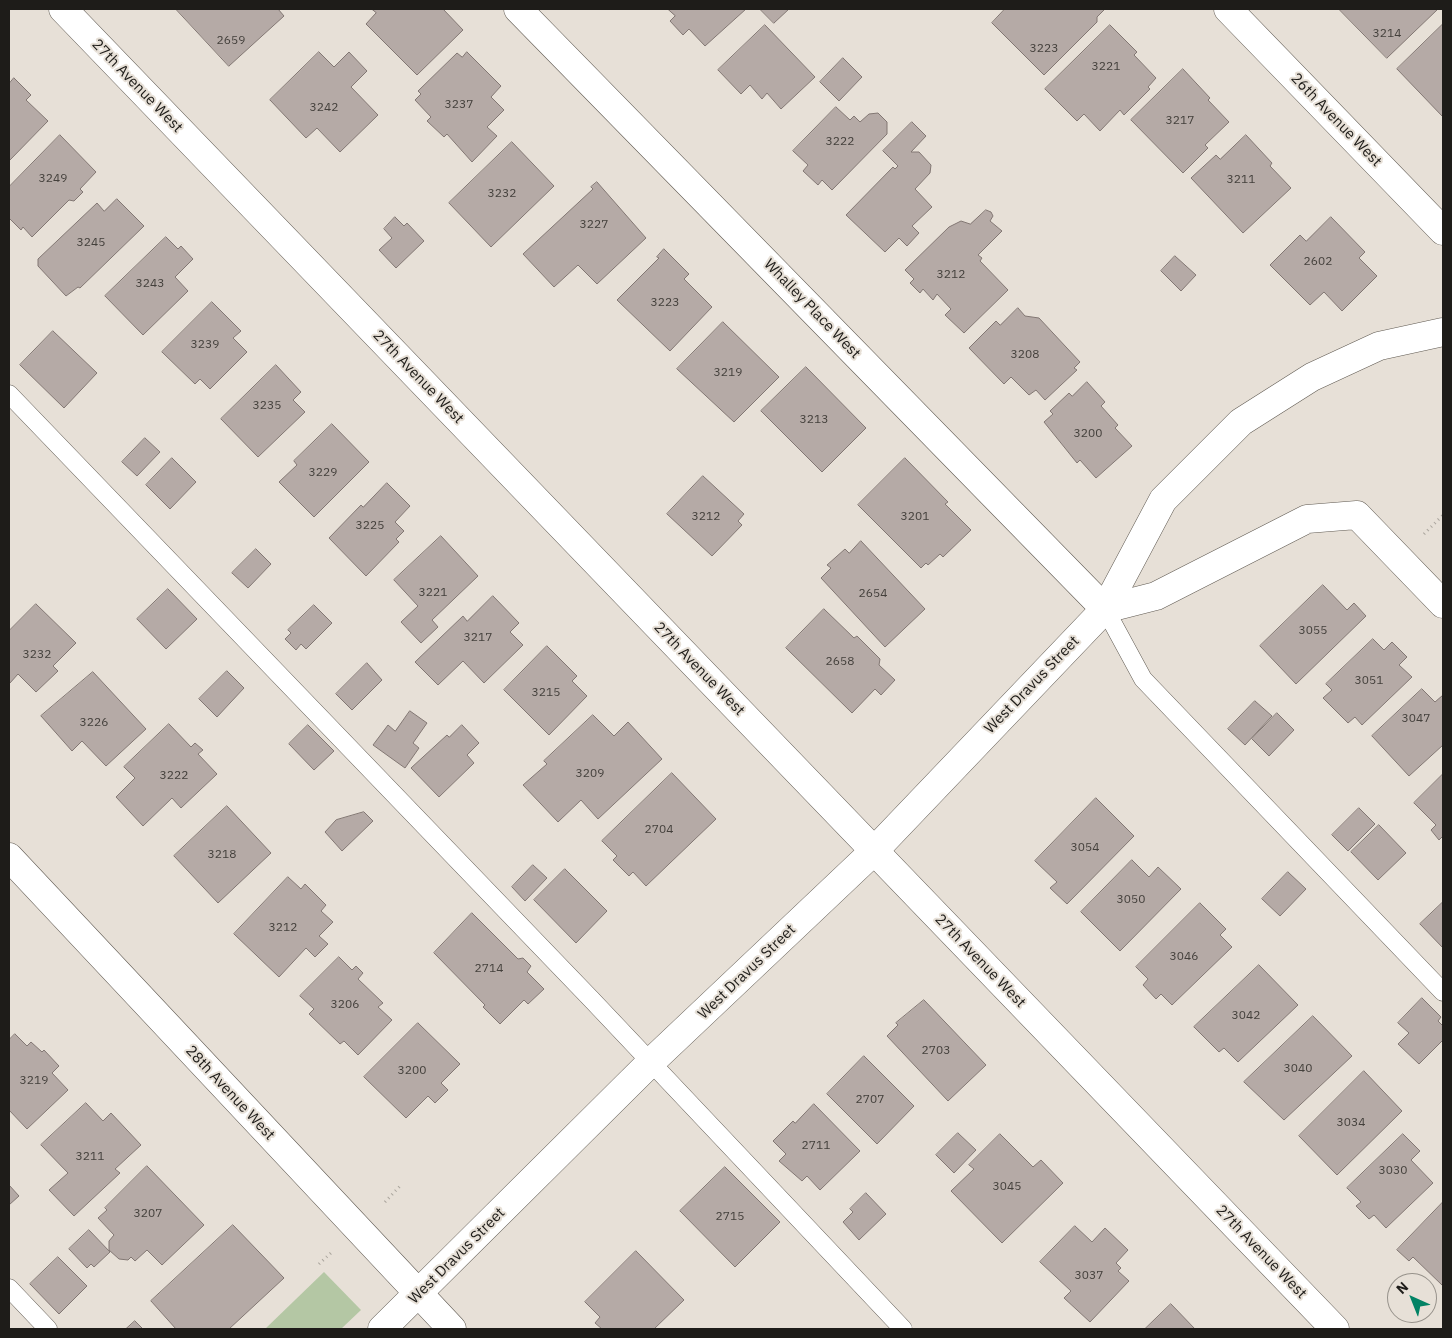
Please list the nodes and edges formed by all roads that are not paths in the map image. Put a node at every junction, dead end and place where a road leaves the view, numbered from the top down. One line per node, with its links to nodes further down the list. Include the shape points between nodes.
1 (63, 9): 9 (street, 27th Avenue West)
2 (518, 9): 8 (street, Whalley Place West)
3 (1228, 9): 4 (street, 26th Avenue West)
4 (1443, 231)
5 (1443, 332): 8 (street, West Dravus Street, via 1379,346 1312,377 1241,422 1164,500)
6 (9, 394): 12 (lane)
7 (1443, 604): 8 (street, via 1357,515 1307,519 1156,596)
8 (1105, 609): 9 (street, West Dravus Street); 11 (lane, via 1143,679)
9 (874, 851): 12 (street, West Dravus Street); 19 (street, 27th Avenue West)
10 (9, 857): 14 (street, 28th Avenue West)
11 (1443, 992)
12 (651, 1062): 14 (street, West Dravus Street); 18 (lane)
13 (9, 1288): 15 (lane)
14 (419, 1295): 16 (street, West Dravus Street); 17 (street, 28th Avenue West)
15 (48, 1329)
16 (382, 1329)
17 (452, 1329)
18 (903, 1329)
19 (1335, 1329)

